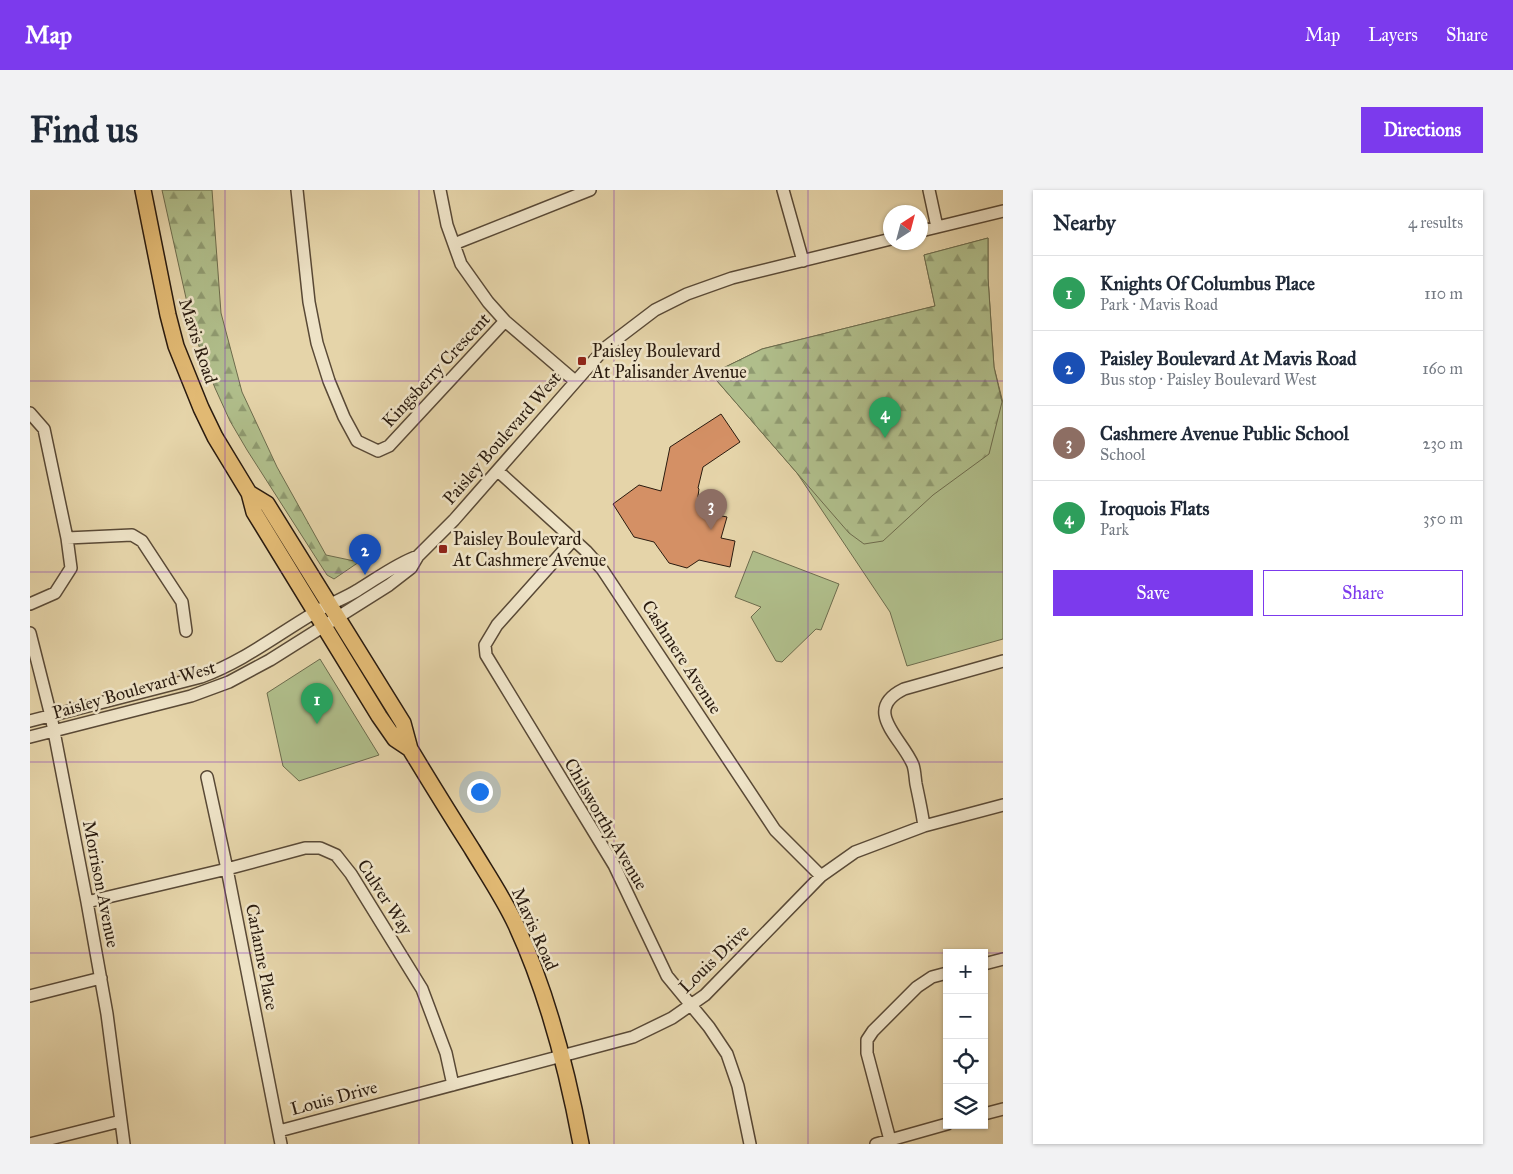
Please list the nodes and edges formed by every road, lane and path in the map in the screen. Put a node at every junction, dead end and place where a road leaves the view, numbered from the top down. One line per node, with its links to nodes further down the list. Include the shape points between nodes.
1 (143, 190): 17 (main road, Mavis Road, via 176,346 215,436)
2 (296, 190): 13 (street, Kingsberry Crescent, via 317,343 329,381 357,441 378,451 390,446)
3 (440, 190): 11 (street)
4 (590, 190): 11 (street)
5 (783, 190): 12 (street)
6 (929, 190): 8 (street)
7 (1003, 211): 8 (street)
8 (937, 227): 9 (street)
9 (928, 229)
10 (883, 241): 12 (street, Paisley Boulevard West)
11 (454, 244): 13 (street, via 460,264)
12 (803, 262): 14 (street, Paisley Boulevard West, via 732,278 655,310 606,348)
13 (505, 321): 14 (street)
14 (575, 381): 16 (street, Paisley Boulevard West)
15 (30, 412): 18 (street, via 44,429)
16 (498, 471): 19 (street, Cashmere Avenue); 21 (street, Paisley Boulevard West, via 418,556 411,568 351,610)
17 (249, 493): 21 (main road, Mavis Road, via 267,504); 22 (main road, Mavis Road, via 254,512)
18 (67, 538): 20 (street, via 71,568 55,594); 24 (street, via 132,535 142,541 182,602)
19 (573, 540): 36 (street, Cashmere Avenue, via 602,569 775,830); 43 (street, Chilsworthy Avenue, via 497,625 485,645 486,655 614,865 667,976)
20 (30, 604)
21 (334, 611): 22 (street, Paisley Boulevard West); 23 (street, Paisley Boulevard West); 31 (main road, Mavis Road, via 403,723)
22 (316, 612): 23 (main road, Mavis Road); 27 (street, Paisley Boulevard West, via 248,656 215,672)
23 (324, 626): 29 (street, Paisley Boulevard West, via 229,682 191,696); 31 (main road, Mavis Road, via 395,739)
24 (186, 631)
25 (30, 632): 27 (street, Morrison Avenue)
26 (1003, 661): 34 (street, via 904,689 887,702 885,720 913,765)
27 (51, 716): 28 (street, Paisley Boulevard West); 29 (street, Morrison Avenue)
28 (30, 722)
29 (54, 731): 30 (street, Paisley Boulevard West); 37 (street, Morrison Avenue)
30 (30, 737)
31 (410, 749): 44 (main road, Mavis Road, via 516,925)
32 (207, 777): 35 (street, Carlanne Place)
33 (1003, 805): 34 (street, Louis Drive)
34 (924, 826): 36 (street, Louis Drive, via 855,852)
35 (227, 869): 37 (street, Culver Way); 45 (street, Culver Way, via 304,848 320,848 336,855 422,989 446,1053); 50 (street, Carlanne Place)
36 (821, 876): 43 (street, Louis Drive)
37 (87, 902): 41 (street, Morrison Avenue)
38 (1003, 959): 39 (street)
39 (988, 963)
40 (943, 974): 51 (street, via 917,987 872,1031 867,1040 867,1054)
41 (101, 978): 42 (street); 48 (street, Morrison Avenue)
42 (30, 996)
43 (691, 1006): 44 (street, Louis Drive, via 633,1037); 56 (street, Chilsworthy Avenue, via 719,1040 734,1069)
44 (562, 1055): 45 (street, Louis Drive); 55 (main road, Mavis Road)
45 (453, 1085): 50 (street, Louis Drive)
46 (1003, 1109): 47 (street)
47 (988, 1113)
48 (121, 1121): 52 (street); 53 (street, Morrison Avenue)
49 (943, 1125): 51 (street)
50 (279, 1131): 54 (street, Carlanne Place)
51 (890, 1140): 57 (street)
52 (30, 1144)
53 (124, 1144)
54 (281, 1144)
55 (581, 1144)
56 (750, 1144)
57 (876, 1144)

